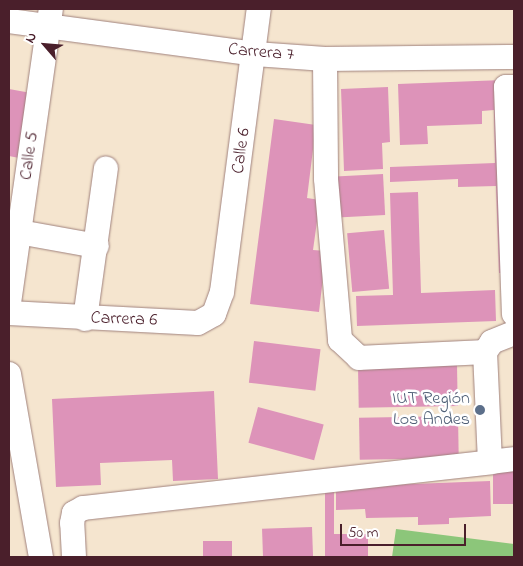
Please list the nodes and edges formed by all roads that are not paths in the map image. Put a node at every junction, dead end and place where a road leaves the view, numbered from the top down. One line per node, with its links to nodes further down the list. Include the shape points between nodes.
1 (259, 9): 4 (street, Calle 6)
2 (50, 18): 3 (street, Carrera 7); 4 (street, Carrera 7); 9 (street, Calle 5)
3 (9, 21)
4 (255, 54): 6 (street, Carrera 7); 11 (street, Calle 6)
5 (514, 57): 6 (street, Carrera 7)
6 (325, 58): 17 (street, via 326,180 340,340 359,358)
7 (514, 87): 14 (street, via 506,87)
8 (106, 168): 10 (street)
9 (19, 232): 10 (street); 12 (street, Calle 5)
10 (97, 246): 15 (street)
11 (222, 292): 15 (street, Carrera 6, via 214,314 198,323)
12 (9, 303)
13 (9, 313): 15 (street, Carrera 6)
14 (514, 314)
15 (85, 319)
16 (514, 334): 17 (street, via 492,342)
17 (485, 352): 20 (street)
18 (9, 374): 21 (street)
19 (514, 459): 20 (street)
20 (490, 462): 22 (street, via 83,508 74,513 72,523)
21 (41, 557)
22 (74, 557)

